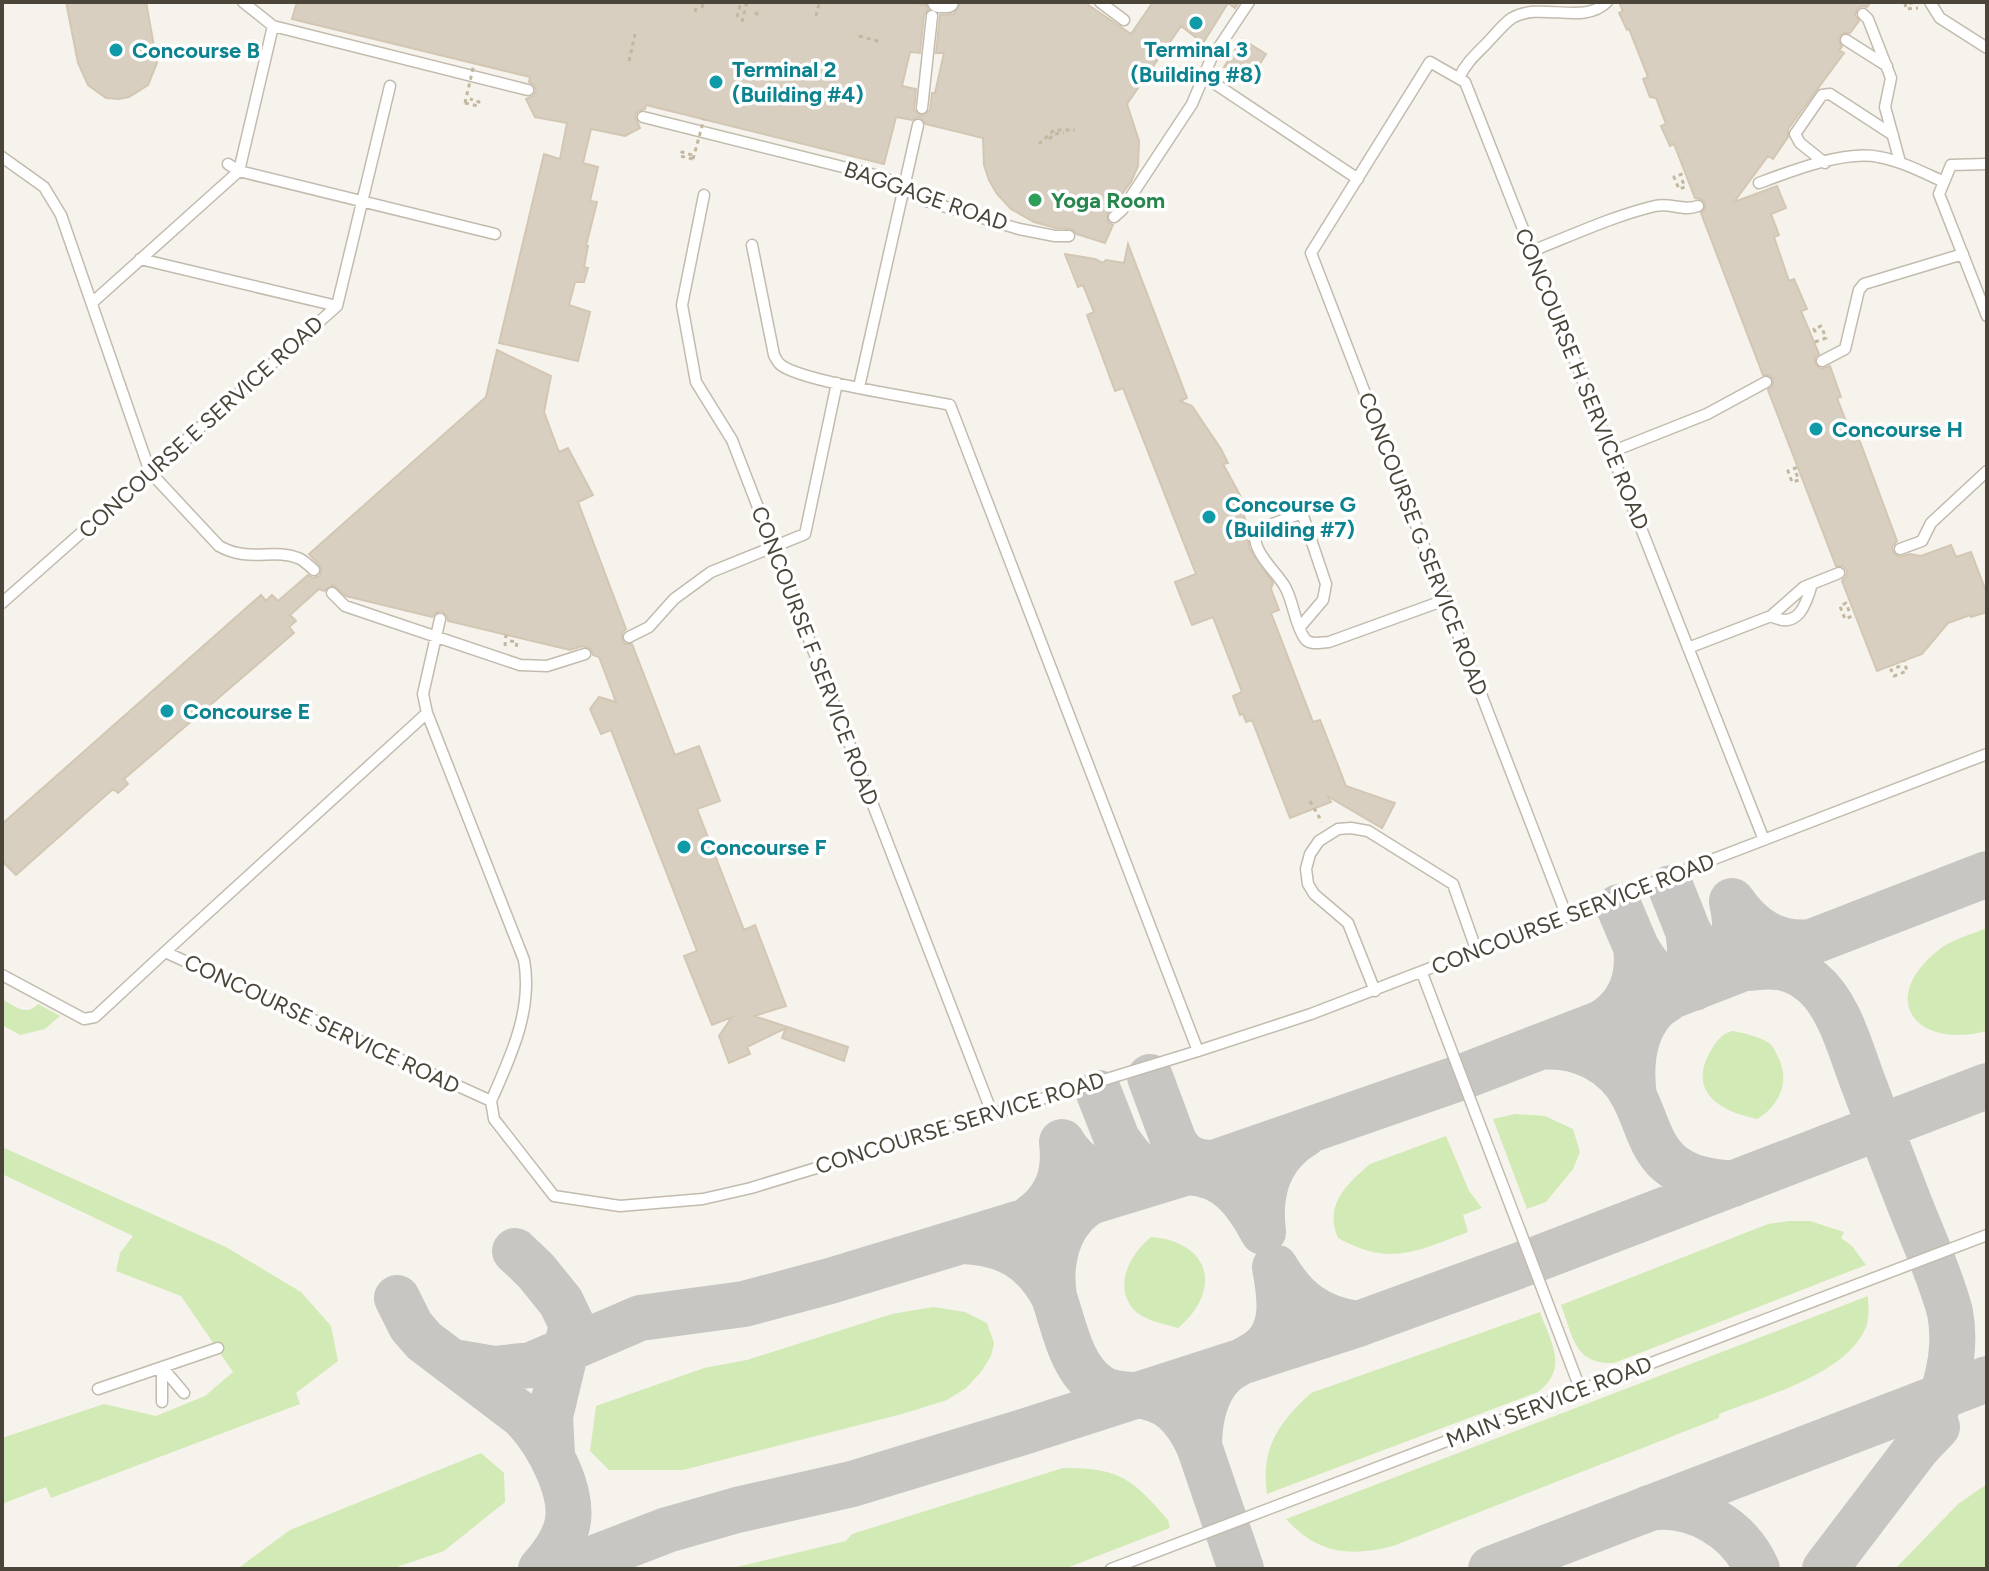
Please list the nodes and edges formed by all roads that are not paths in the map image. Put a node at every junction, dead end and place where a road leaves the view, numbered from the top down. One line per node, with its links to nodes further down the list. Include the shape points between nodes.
1 (243, 2): 11 (lane)
2 (948, 2): 8 (street)
3 (1100, 2): 10 (lane)
4 (1249, 2): 15 (lane)
5 (1607, 2): 7 (lane, via 1588,13)
6 (1930, 2): 13 (lane, via 1940,18)
7 (1578, 7): 16 (lane, via 1511,19 1463,67)
8 (935, 9): 19 (lane)
9 (1863, 14): 14 (lane)
10 (1124, 20)
11 (273, 26): 18 (lane); 28 (lane)
12 (1846, 40): 14 (lane)
13 (1987, 48)
14 (1887, 66): 22 (lane, via 1891,78 1885,107)
15 (1205, 77): 29 (lane); 36 (lane, via 1166,146)
16 (1459, 78): 29 (lane, via 1430,62); 40 (lane, CONCOURSE H SERVICE ROAD)
17 (390, 86): 34 (lane, CONCOURSE E SERVICE ROAD)
18 (528, 90)
19 (922, 108)
20 (643, 117): 32 (lane, BAGGAGE ROAD, via 883,177)
21 (918, 125): 32 (lane)
22 (1893, 135): 24 (lane); 25 (lane, via 1830,94 1822,95 1795,134)
23 (2, 157): 43 (lane, via 44,187 61,215)
24 (1900, 162): 25 (lane, via 1875,156); 30 (lane)
25 (1825, 163): 31 (lane)
26 (228, 164): 28 (lane)
27 (1987, 164): 30 (lane, via 1951,165)
28 (239, 171): 34 (lane); 42 (lane)
29 (1358, 179): 61 (lane, CONCOURSE G SERVICE ROAD, via 1311,253)
30 (1942, 181): 41 (lane, via 1939,194)
31 (1759, 183)
32 (904, 189): 38 (lane, BAGGAGE ROAD, via 923,200 1019,229); 49 (lane)
33 (704, 195): 54 (lane, CONCOURSE F SERVICE ROAD, via 682,305 693,367 696,382 732,440)
34 (363, 200): 37 (lane); 44 (lane, CONCOURSE E SERVICE ROAD)
35 (1698, 206): 40 (lane, via 1661,204 1631,212)
36 (1114, 217)
37 (495, 234)
38 (1069, 236)
39 (752, 245): 48 (lane, via 774,355 791,370)
40 (1532, 251): 50 (lane, CONCOURSE H SERVICE ROAD)
41 (1963, 254): 45 (lane); 46 (lane, via 1864,284 1845,349)
42 (140, 259): 43 (lane); 44 (lane)
43 (93, 302): 52 (lane)
44 (337, 306): 52 (lane, CONCOURSE E SERVICE ROAD)
45 (1987, 316)
46 (1822, 361)
47 (1766, 382): 50 (lane, via 1707,414)
48 (837, 383): 49 (lane); 54 (lane, via 805,534)
49 (859, 387): 79 (lane, via 950,405)
50 (1611, 452): 68 (lane, CONCOURSE H SERVICE ROAD)
51 (1987, 471): 53 (lane, via 1931,523)
52 (150, 472): 57 (lane, via 219,546 246,556 299,558); 62 (lane, CONCOURSE E SERVICE ROAD)
53 (1922, 541): 55 (lane); 56 (lane)
54 (773, 546): 67 (lane, via 711,572 674,599 649,627); 81 (lane, CONCOURSE F SERVICE ROAD)
55 (1900, 549)
56 (1928, 554)
57 (314, 570)
58 (1839, 573): 59 (lane)
59 (1812, 584): 63 (lane); 63 (lane, via 1800,613 1781,621)
60 (332, 593): 66 (lane, via 345,606)
61 (1445, 600): 65 (lane, via 1329,642 1306,641); 73 (lane, CONCOURSE G SERVICE ROAD)
62 (2, 603)
63 (1771, 616): 68 (lane)
64 (440, 619): 66 (lane)
65 (1300, 627): 65 (lane, via 1287,589 1254,538 1256,530 1302,513 1326,584 1323,600)
66 (436, 636): 69 (lane, via 520,665 547,666); 70 (lane, via 423,694)
67 (629, 637)
68 (1688, 648): 72 (lane, CONCOURSE H SERVICE ROAD)
69 (585, 654)
70 (427, 713): 74 (lane); 80 (lane, via 528,982 521,1022)
71 (1987, 754): 72 (lane, CONCOURSE SERVICE ROAD)
72 (1764, 840): 73 (lane, CONCOURSE SERVICE ROAD)
73 (1567, 917): 75 (lane, CONCOURSE SERVICE ROAD)
74 (165, 952): 77 (lane, CONCOURSE SERVICE ROAD, via 95,1017 84,1019); 80 (lane, CONCOURSE SERVICE ROAD)
75 (1477, 952): 76 (lane, CONCOURSE SERVICE ROAD); 78 (lane, via 1453,884 1368,831 1338,829 1310,854 1308,884 1348,923)
76 (1422, 973): 78 (lane, CONCOURSE SERVICE ROAD); 86 (lane)
77 (2, 975)
78 (1375, 991): 79 (lane, CONCOURSE SERVICE ROAD)
79 (1198, 1051): 81 (lane, CONCOURSE SERVICE ROAD)
80 (491, 1101): 81 (lane, CONCOURSE SERVICE ROAD, via 494,1119 554,1196 620,1206 703,1199 751,1188)
81 (992, 1113)
82 (1987, 1235): 86 (lane, MAIN SERVICE ROAD)
83 (218, 1348): 84 (lane)
84 (162, 1367): 85 (lane); 87 (lane); 88 (lane)
85 (98, 1389)
86 (1581, 1391): 89 (lane, MAIN SERVICE ROAD)
87 (184, 1393)
88 (162, 1402)
89 (1111, 1569)

